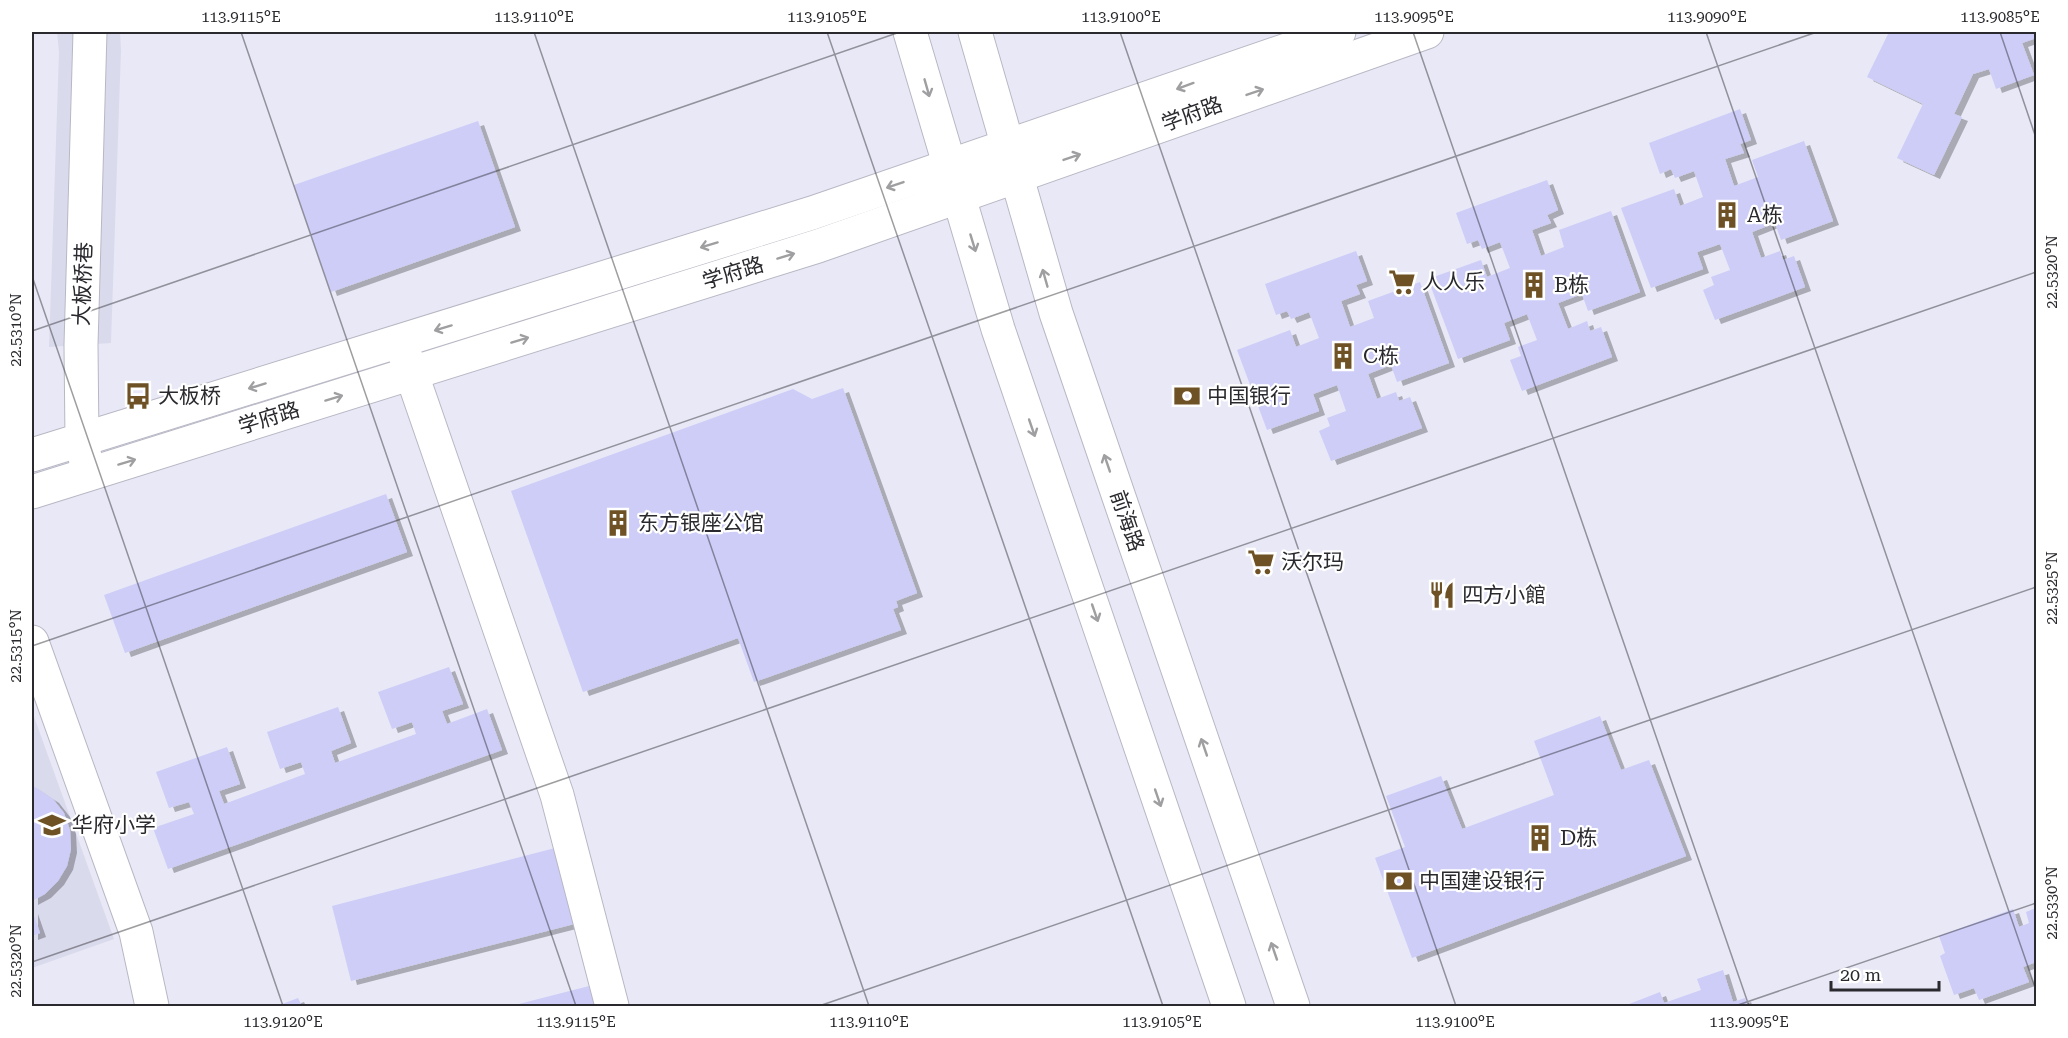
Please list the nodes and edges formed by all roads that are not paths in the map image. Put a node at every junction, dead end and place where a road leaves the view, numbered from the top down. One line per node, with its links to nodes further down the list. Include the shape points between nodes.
1 (90, 32): 10 (main road, 大板桥巷)
2 (910, 32): 7 (main road, one-way to 7)
3 (975, 32): 6 (main road, 前海路)
4 (1339, 32): 6 (main road, 学府路, one-way to 6)
5 (1427, 32): 6 (main road, 学府路, one-way to 5)
6 (1012, 162): 7 (main road, 学府路); 18 (main road, 前海路, one-way to 6, via 1059,324)
7 (955, 181): 8 (main road, 学府路, one-way to 8, via 812,213); 9 (main road, 学府路, one-way to 7, via 818,246); 17 (main road, one-way to 17, via 1002,340)
8 (400, 341): 9 (main road); 10 (main road, 学府路, one-way to 10)
9 (411, 374): 12 (main road, 学府路, one-way to 9); 16 (main road, via 557,795)
10 (82, 440): 11 (main road, 学府路); 12 (main road, 大板桥巷)
11 (32, 455)
12 (88, 474): 13 (main road, 学府路)
13 (32, 492)
14 (32, 642): 15 (main road, via 136,932)
15 (152, 1006)
16 (612, 1006)
17 (1229, 1006)
18 (1293, 1006)

